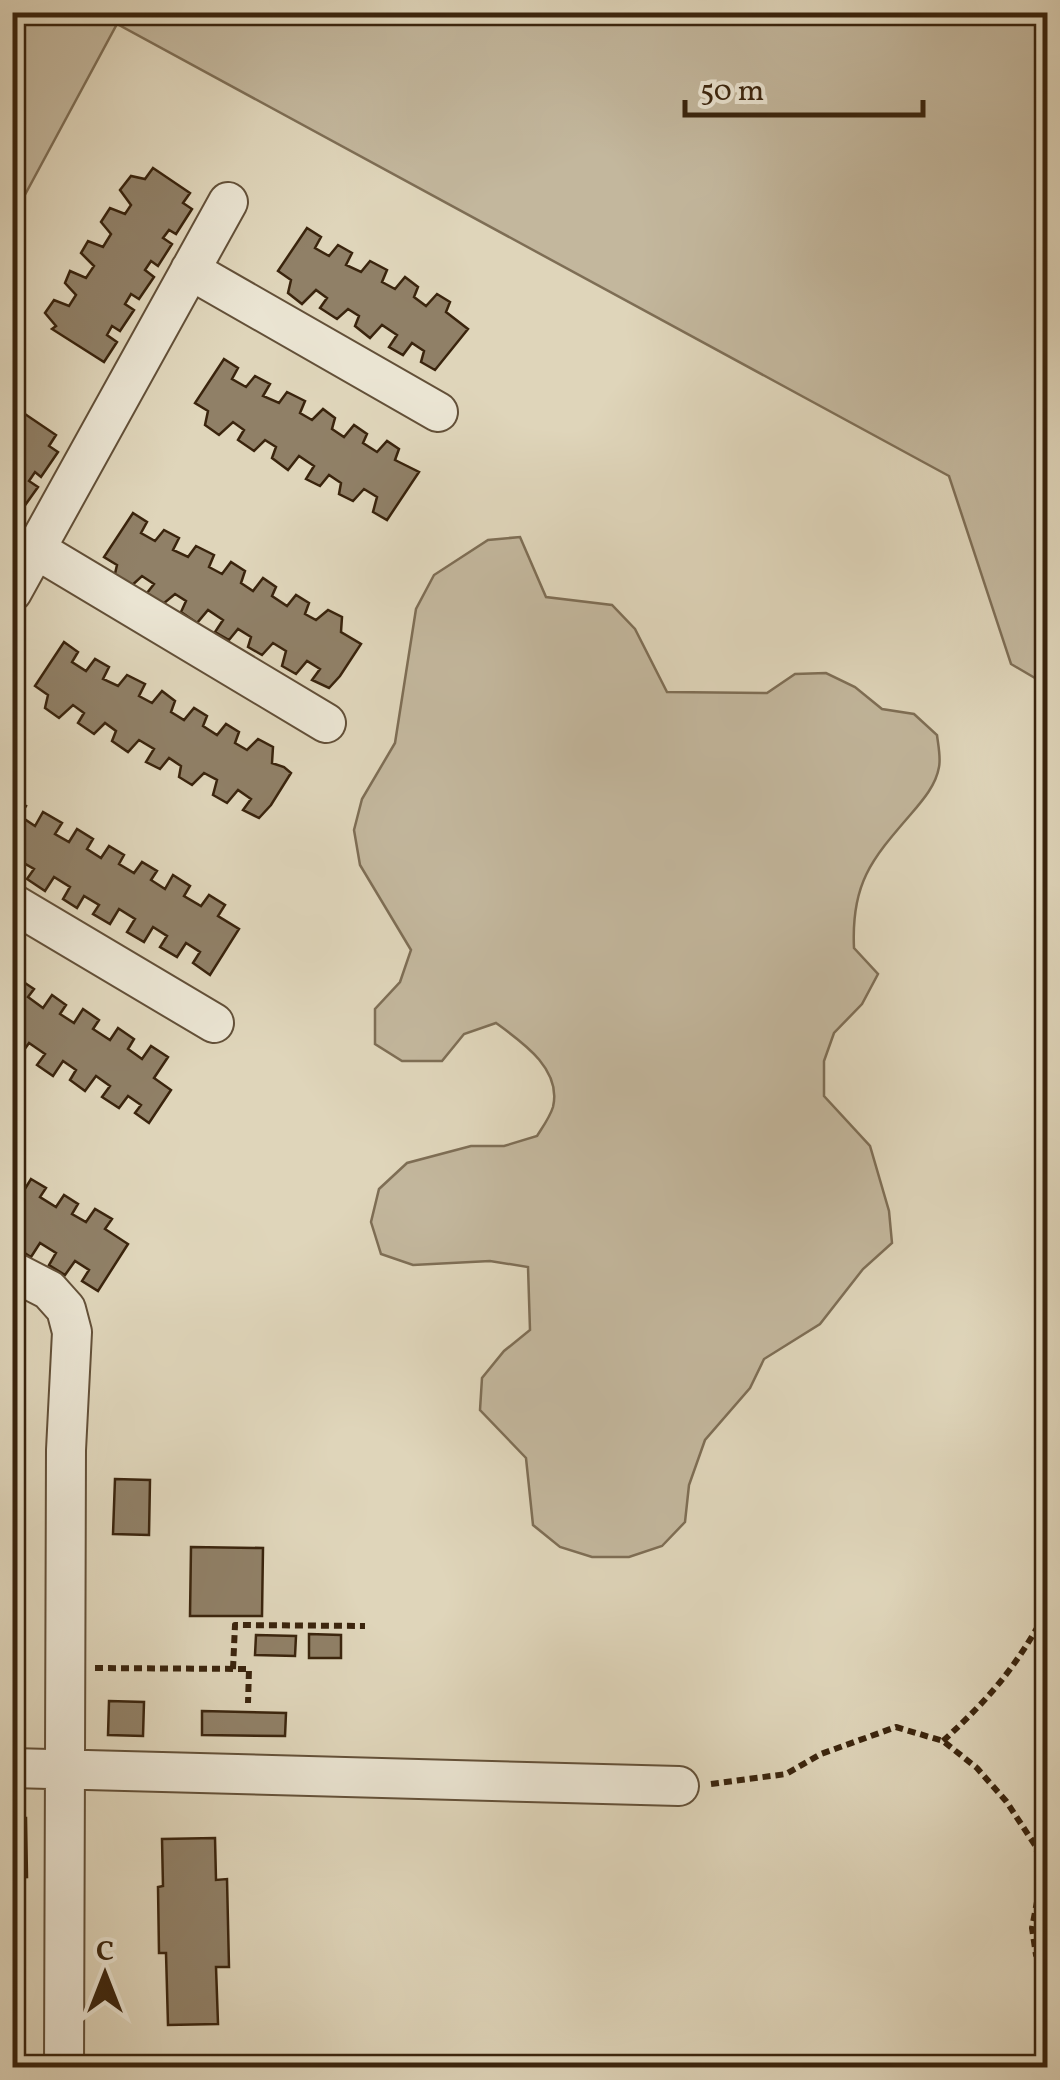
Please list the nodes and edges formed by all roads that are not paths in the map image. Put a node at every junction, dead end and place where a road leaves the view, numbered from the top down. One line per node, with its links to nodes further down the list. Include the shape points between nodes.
1 (228, 202): 2 (street)
2 (190, 270): 3 (street); 4 (street)
3 (438, 412)
4 (37, 550): 5 (street); 6 (street)
5 (12, 592)
6 (326, 723)
7 (12, 902): 8 (street)
8 (214, 1024)
9 (12, 1271): 11 (street, via 49,1290 66,1309 72,1332)
10 (12, 1768): 11 (street)
11 (63, 1769): 12 (street); 13 (street)
12 (678, 1786)
13 (64, 2068)

